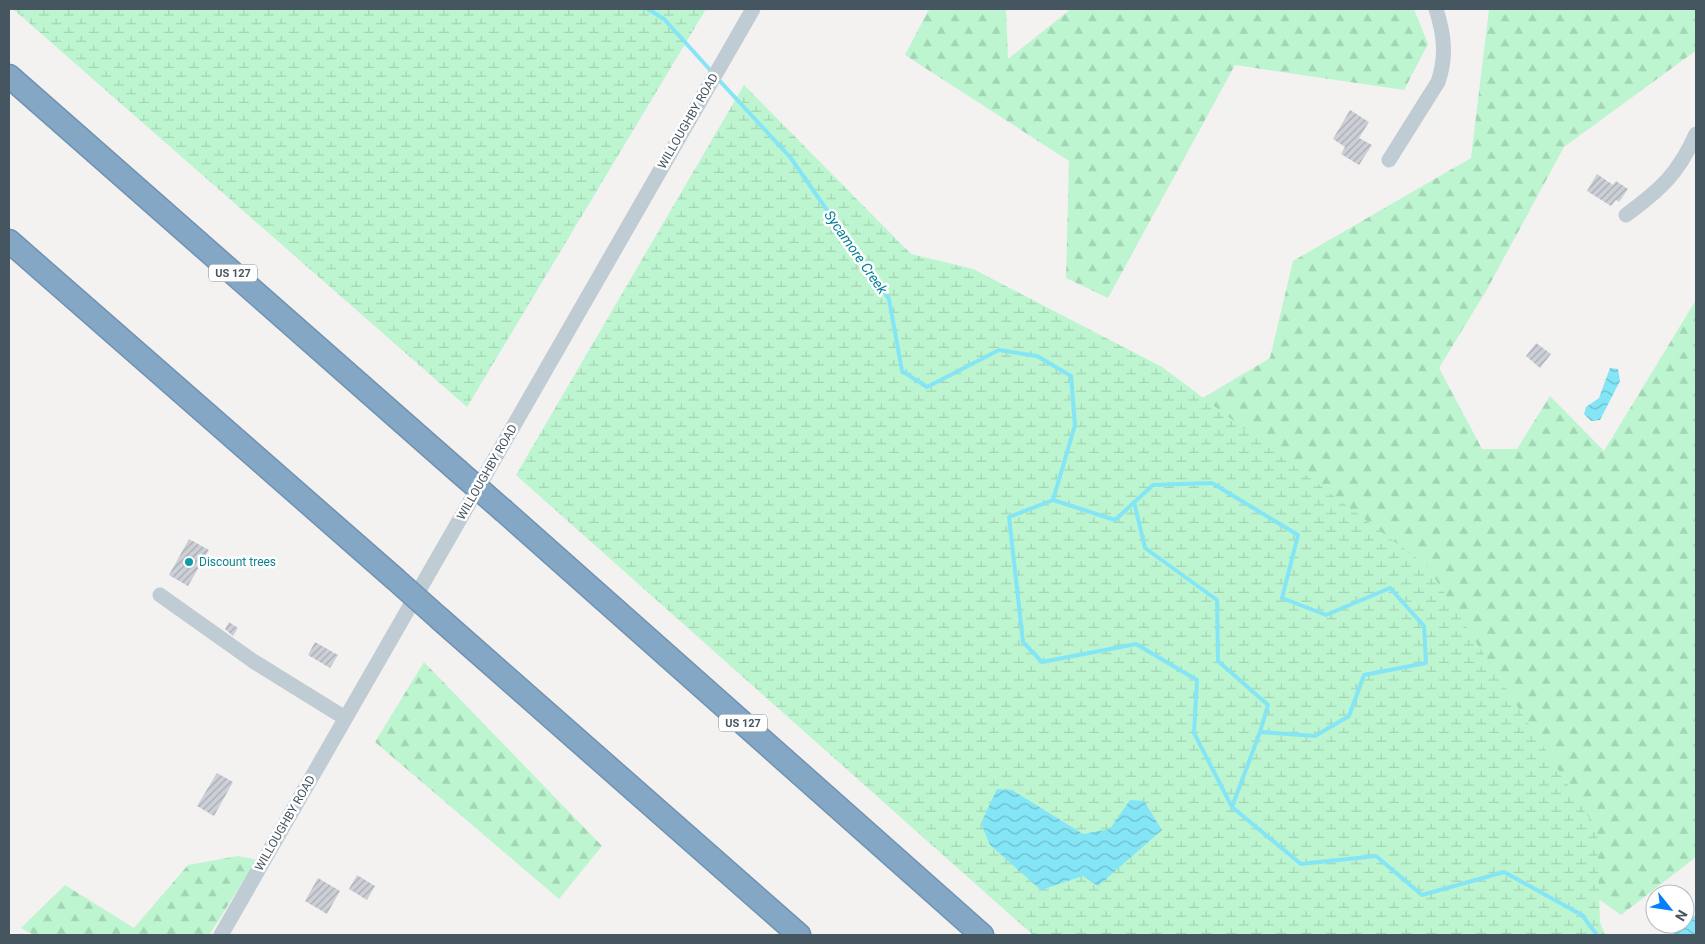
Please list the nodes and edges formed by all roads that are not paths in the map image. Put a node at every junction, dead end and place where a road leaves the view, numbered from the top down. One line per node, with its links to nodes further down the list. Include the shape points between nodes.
1 (752, 9): 9 (street, WILLOUGHBY ROAD)
2 (1436, 9): 5 (street, via 1444,44 1438,82)
3 (9, 76): 12 (highway, US 127, bridge)
4 (1696, 134): 6 (street, via 1667,182)
5 (1389, 160)
6 (1626, 215)
7 (9, 241): 11 (highway, bridge)
8 (160, 595): 9 (street, via 253,662)
9 (345, 718): 10 (street, WILLOUGHBY ROAD)
10 (221, 935)
11 (799, 935)
12 (982, 935)

